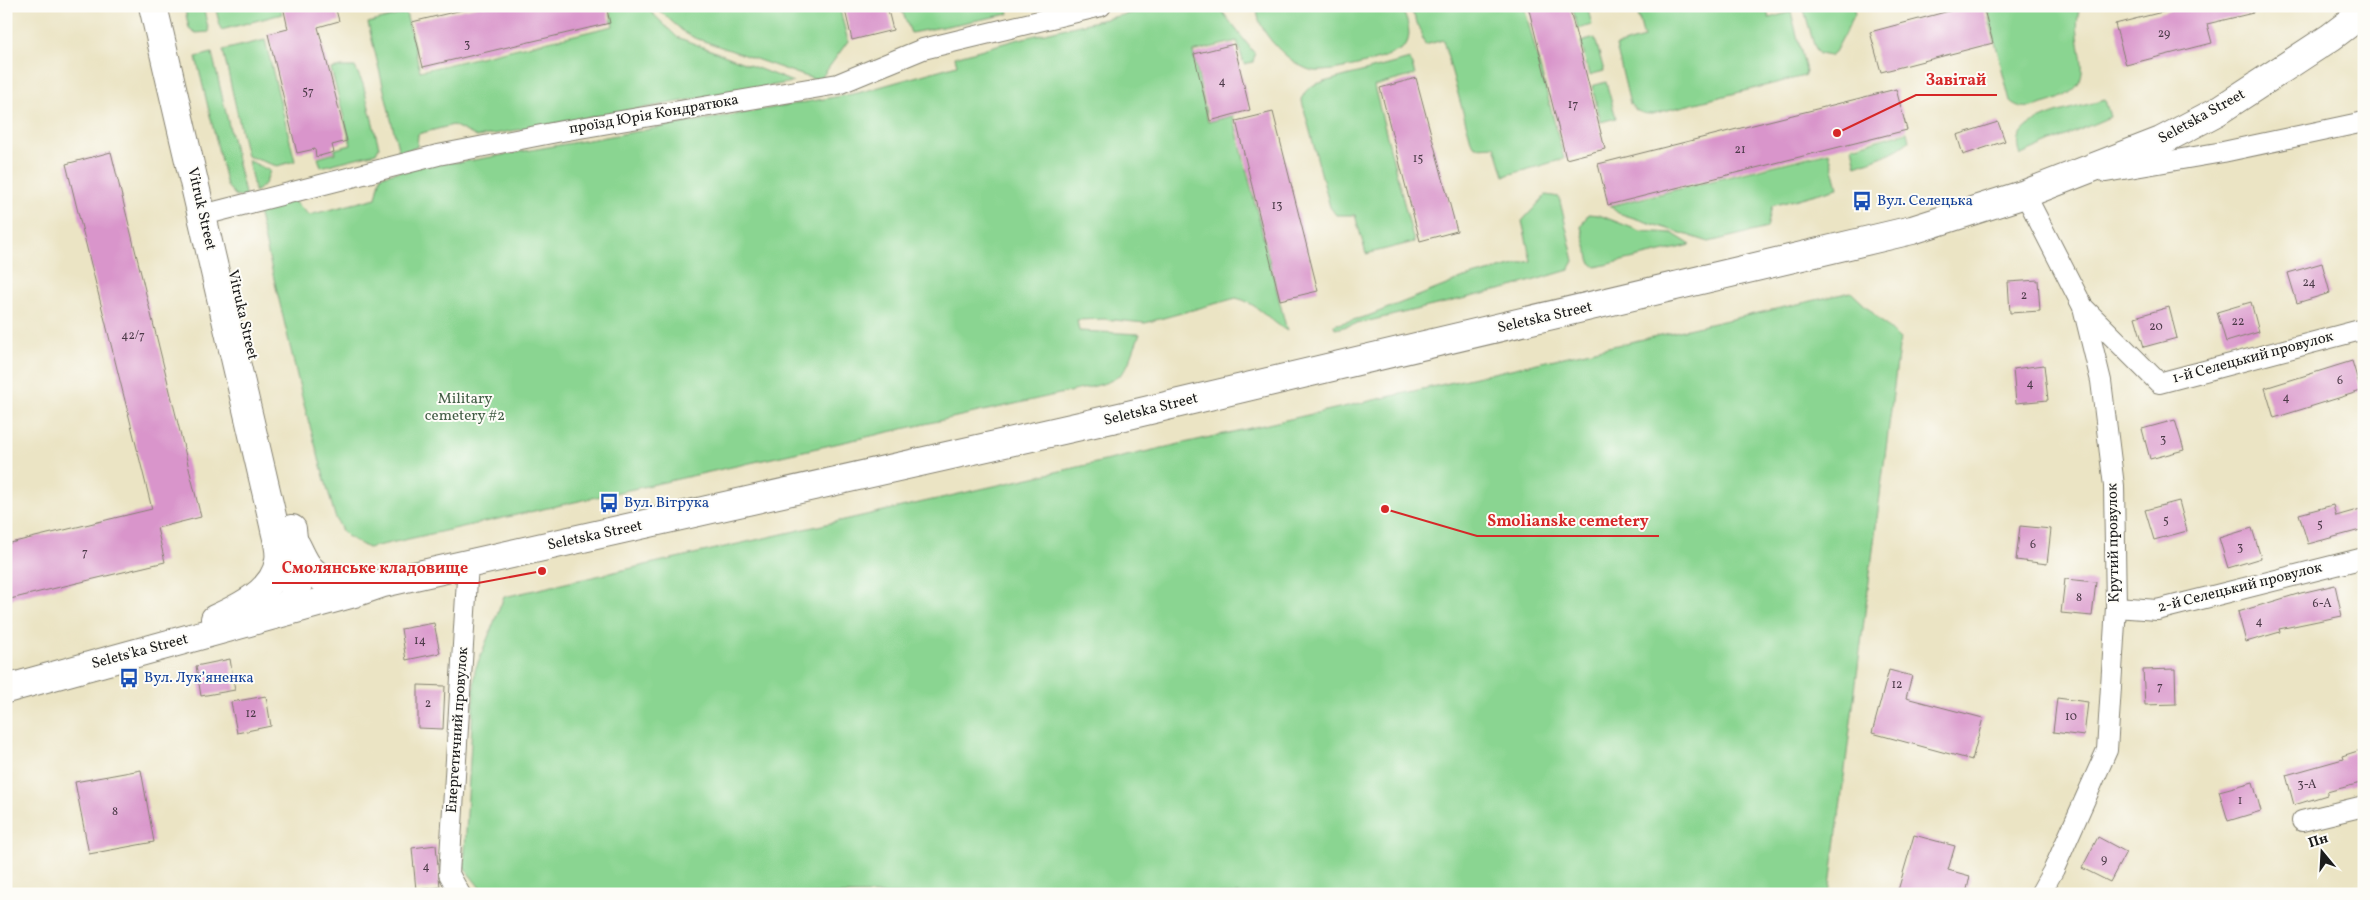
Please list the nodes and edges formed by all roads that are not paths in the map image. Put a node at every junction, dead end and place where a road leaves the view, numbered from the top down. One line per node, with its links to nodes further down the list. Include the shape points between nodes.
1 (153, 6): 7 (street, Vitruk Street)
2 (170, 6): 7 (street, Vitruka Street)
3 (1102, 6): 7 (street, проїзд Юрія Кондратюка, via 923,49 838,84 438,155)
4 (2364, 12): 6 (street, Seletska Street, via 2218,111 2161,141)
5 (2364, 122): 6 (street, Seletska Street, via 2223,152 2086,176)
6 (2025, 194): 8 (street, Крутий провулок); 12 (street, Seletska Street, via 1924,227 1848,246 1120,418)
7 (210, 213): 10 (street, Vitruka Street)
8 (2083, 307): 9 (street, 1-й Селецький провулок, via 2159,383); 15 (street, Крутий провулок, via 2101,381 2114,486)
9 (2364, 329)
10 (288, 552): 13 (street, via 322,578); 14 (street, Vitruka Street); 16 (street, Selets'ka Street, via 270,580 244,606)
11 (2364, 558): 15 (street, 2-й Селецький провулок, via 2157,610)
12 (468, 563): 13 (street, Seletska Street); 21 (street, Енергетичний провулок, via 449,874)
13 (368, 586): 14 (street, Seletska Street); 14 (street)
14 (297, 598): 16 (street, Selets'ka Street); 18 (street, Selets'ka Street)
15 (2116, 607): 22 (street, Крутий провулок, via 2107,750)
16 (214, 620): 17 (street, Selets'ka Street)
17 (6, 676)
18 (6, 689)
19 (2364, 806): 20 (street)
20 (2302, 821)
21 (460, 894)
22 (2040, 894)

